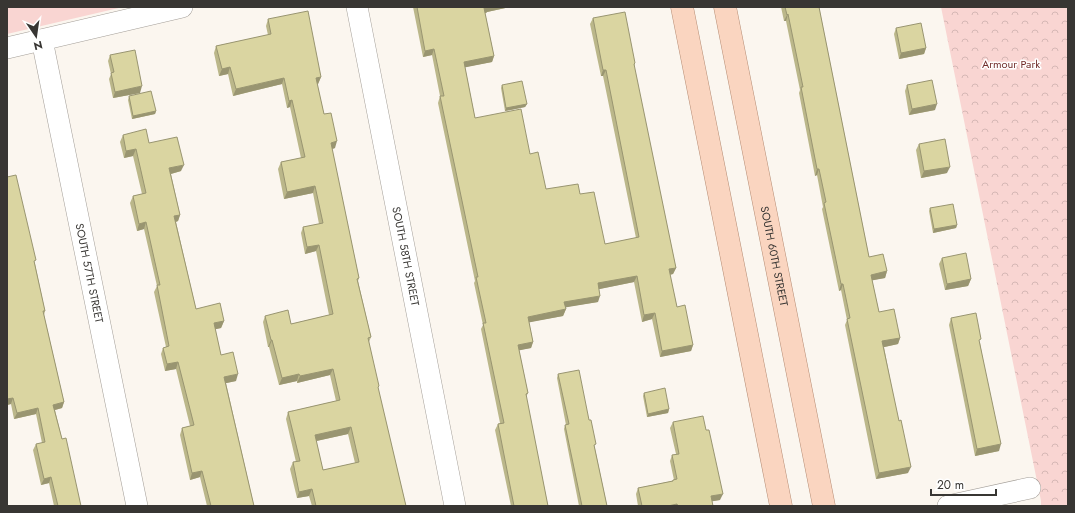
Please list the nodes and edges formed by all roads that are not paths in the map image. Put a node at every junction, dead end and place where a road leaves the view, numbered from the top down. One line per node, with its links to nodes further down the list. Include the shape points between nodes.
1 (182, 7): 5 (street)
2 (357, 7): 9 (street, SOUTH 58TH STREET)
3 (682, 7): 10 (main road)
4 (725, 7): 11 (main road, SOUTH 60TH STREET)
5 (42, 40): 6 (street); 8 (street, SOUTH 57TH STREET)
6 (7, 48)
7 (1030, 488): 12 (street)
8 (137, 506)
9 (455, 506)
10 (781, 506)
11 (824, 506)
12 (948, 506)

